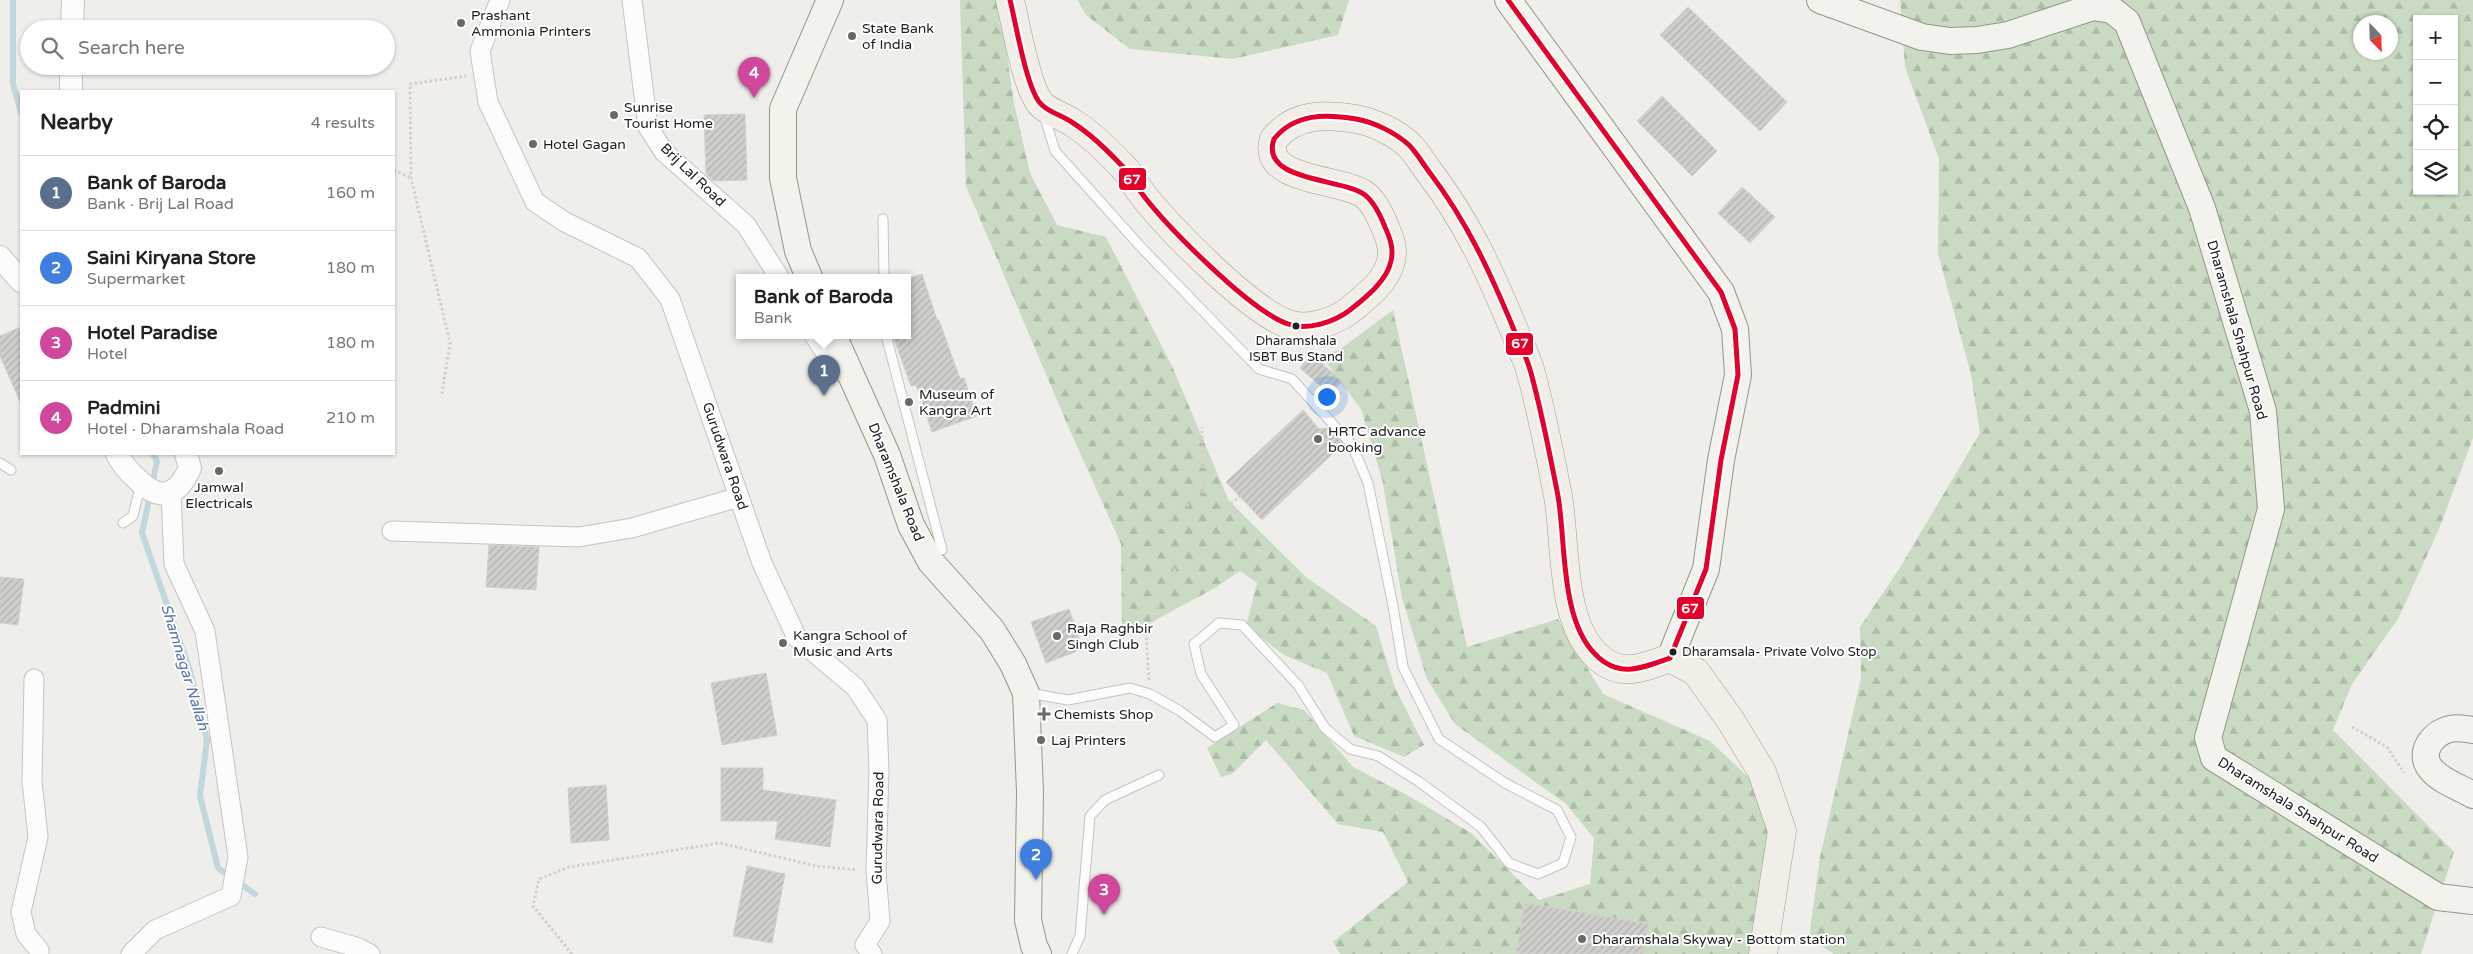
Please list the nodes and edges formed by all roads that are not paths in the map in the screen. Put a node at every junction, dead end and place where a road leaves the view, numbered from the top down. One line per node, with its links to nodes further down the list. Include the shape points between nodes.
1 (73, 0): 8 (street)
2 (500, 0): 27 (street, Gurudwara Road, via 480,51 488,102 535,202 565,222 638,258 670,299)
3 (632, 0): 14 (street, Brij Lal Road, via 648,127 664,152 746,224)
4 (830, 0): 15 (main road, via 783,109 783,178 798,251)
5 (1010, 0): 11 (main road, via 1028,75)
6 (1508, 0): 31 (main road, via 1721,292 1735,329 1738,375 1721,460 1706,569)
7 (1820, 0): 37 (main road, Dharamshala Shahpur Road, via 1922,37 1950,41 2008,35 2093,7 2112,10 2127,22 2202,208 2264,411 2271,509 2208,738 2214,758 2438,898)
8 (72, 20)
9 (71, 75): 10 (street)
10 (71, 90)
11 (1040, 104): 31 (main road, via 1074,123 1126,170 1140,192 1176,232 1247,300 1289,324 1323,325 1341,317 1377,285 1391,262 1392,252 1381,216 1365,195 1336,183 1286,170 1272,153 1274,139 1292,123 1333,115 1360,120 1389,131 1409,145 1452,205 1486,263 1531,371 1558,498 1566,585 1578,626 1594,654 1612,668 1636,670); 33 (lane, via 1055,151 1140,246 1259,369 1292,379 1352,445 1368,483 1403,667 1438,739 1505,783 1557,810 1571,837 1563,863 1538,874 1509,863 1480,827 1418,781 1378,756 1350,749 1325,728 1298,685 1242,625 1219,623 1194,644 1202,674 1234,725 1215,737 1180,711 1150,694 1130,688 1068,700)
12 (883, 219): 16 (lane)
13 (0, 257): 17 (street)
14 (777, 274)
15 (808, 274)
16 (884, 274)
17 (20, 280)
18 (816, 339): 21 (street, via 827,356)
19 (835, 339): 21 (main road, Dharamshala Road)
20 (887, 339): 30 (lane)
21 (852, 380): 33 (main road, Dharamshala Road, via 887,456 911,525 931,562 992,630)
22 (118, 455): 26 (street, via 122,464)
23 (186, 455): 26 (street, via 190,468 183,484)
24 (0, 463): 25 (lane)
25 (11, 470)
26 (156, 490): 28 (lane); 40 (street, via 174,564 205,631 238,857 231,896 155,930)
27 (739, 497): 29 (street, via 632,528 578,537); 42 (street, Gurudwara Road, via 762,563 797,638 855,687 877,720 880,770 876,871 880,921 865,945)
28 (123, 523)
29 (392, 531)
30 (942, 550)
31 (1670, 658): 45 (main road, via 1696,672 1731,721 1762,772 1782,831)
32 (34, 679): 39 (street, via 32,780 38,837 21,912 26,934)
33 (1026, 693): 43 (main road, via 1030,792 1028,920)
34 (2473, 730): 36 (main road, via 2447,730 2432,739 2425,752 2425,759 2433,772)
35 (1159, 775): 44 (lane, via 1105,800 1090,816 1080,936)
36 (2471, 791)
37 (2473, 901)
38 (321, 937): 41 (street)
39 (39, 954)
40 (131, 954)
41 (370, 954)
42 (872, 954)
43 (1038, 954)
44 (1072, 954)
45 (1763, 954)

